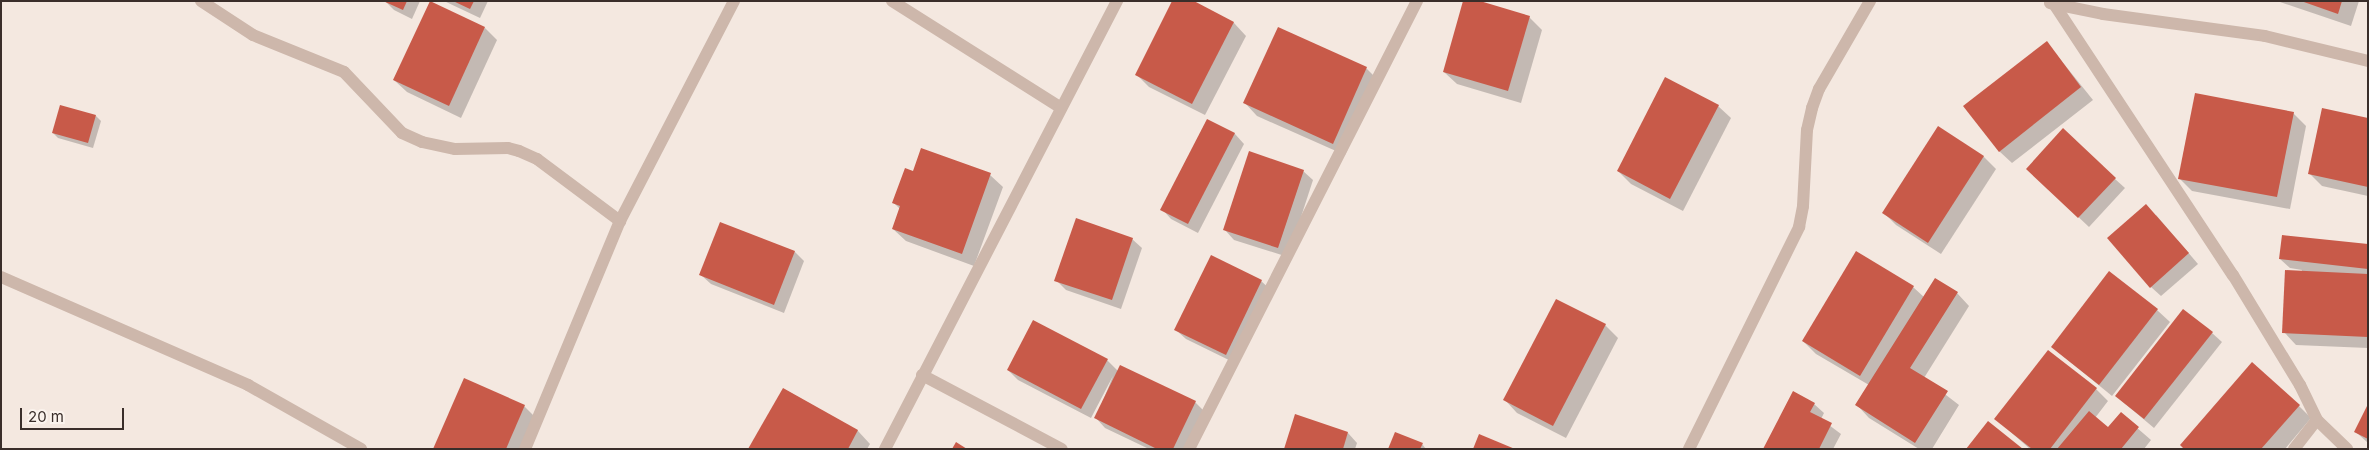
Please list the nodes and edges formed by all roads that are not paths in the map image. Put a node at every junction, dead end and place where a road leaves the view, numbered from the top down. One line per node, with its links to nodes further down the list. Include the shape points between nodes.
1 (201, 1): 10 (street, via 253,35 344,72 402,133 422,142 455,149 508,148 528,155)
2 (734, 1): 10 (street)
3 (892, 1): 9 (street)
4 (1117, 1): 9 (street)
5 (1417, 1): 18 (street)
6 (1870, 1): 19 (street, via 1819,88 1812,108 1806,130 1799,227)
7 (2050, 3): 8 (street, via 2265,36); 13 (street, via 2233,275 2300,385)
8 (2368, 61)
9 (1061, 108): 12 (street)
10 (620, 220): 15 (street)
11 (1, 277): 14 (street, via 248,385)
12 (922, 375): 16 (street); 17 (street)
13 (2317, 420): 20 (street); 21 (street)
14 (361, 449)
15 (526, 449)
16 (885, 449)
17 (1062, 449)
18 (1189, 449)
19 (1689, 449)
20 (2294, 449)
21 (2347, 449)

